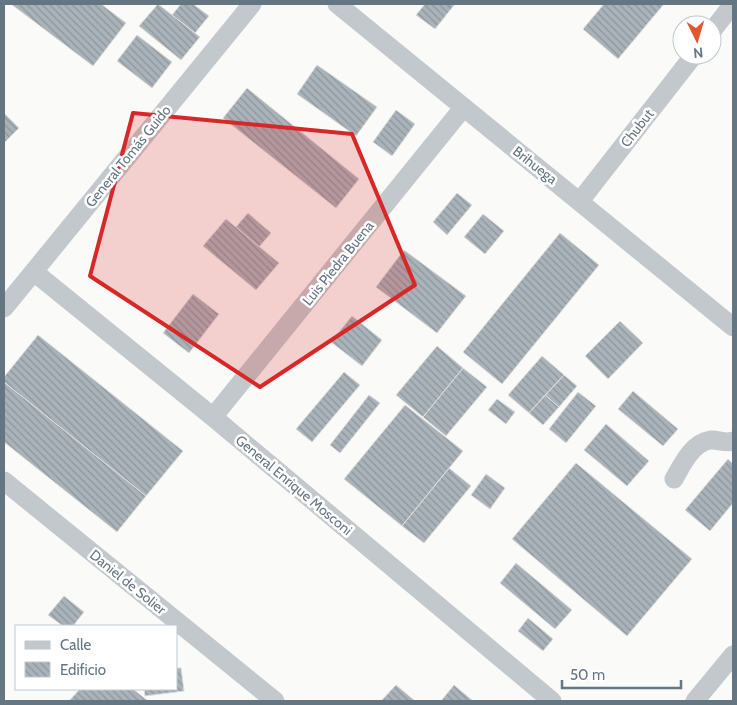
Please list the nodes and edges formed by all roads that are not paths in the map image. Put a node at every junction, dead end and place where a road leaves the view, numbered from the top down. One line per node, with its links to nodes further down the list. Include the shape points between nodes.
1 (252, 4): 8 (street, General Tomás Guido)
2 (336, 4): 6 (street, Brihuega)
3 (733, 4): 4 (street)
4 (722, 18)
5 (686, 65): 7 (street, Chubut)
6 (463, 108): 7 (street, Brihuega); 11 (street, Luis Piedra Buena)
7 (580, 201): 10 (street, Brihuega)
8 (34, 272): 9 (street, General Tomás Guido); 11 (street, General Enrique Mosconi)
9 (4, 308)
10 (733, 327)
11 (213, 417): 17 (street, General Enrique Mosconi)
12 (733, 441): 13 (street, via 712,440 700,444 686,458)
13 (674, 479)
14 (4, 481): 16 (street, Daniel de Solier)
15 (733, 655): 18 (street)
16 (275, 701)
17 (552, 701)
18 (695, 701)

